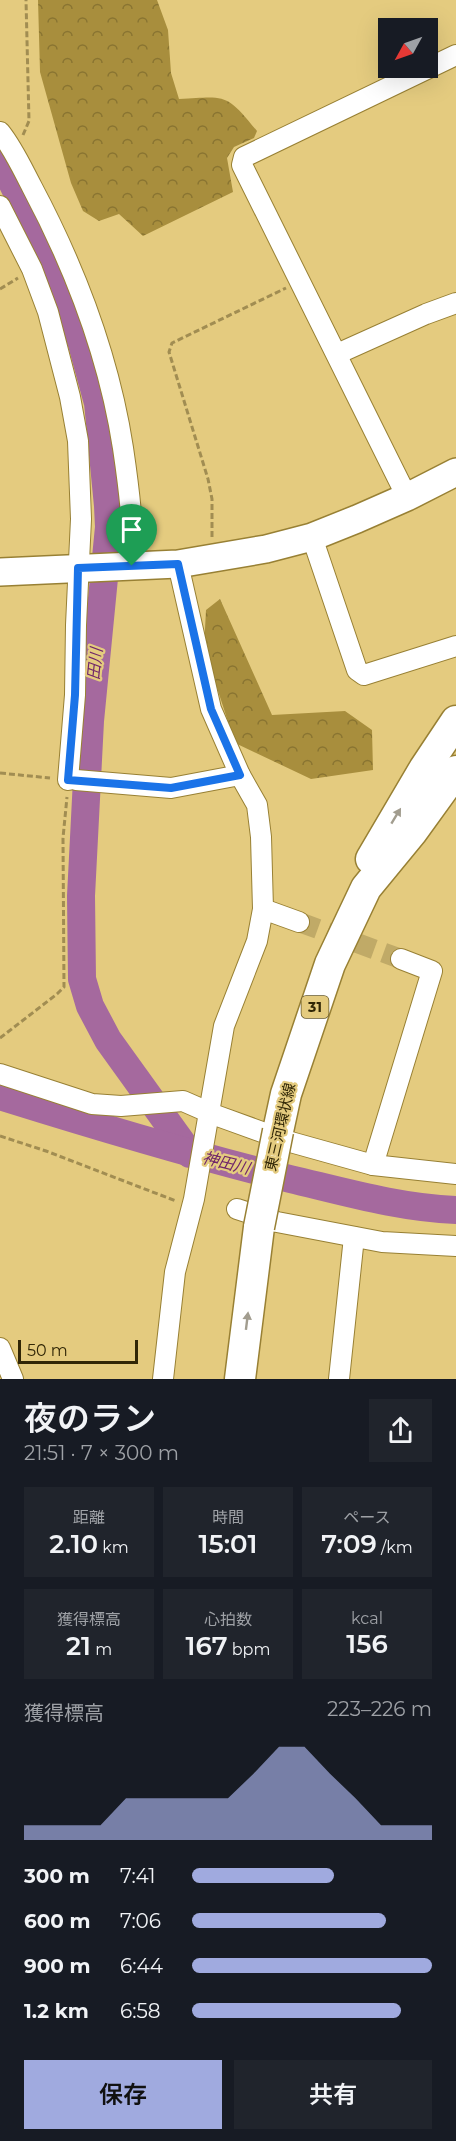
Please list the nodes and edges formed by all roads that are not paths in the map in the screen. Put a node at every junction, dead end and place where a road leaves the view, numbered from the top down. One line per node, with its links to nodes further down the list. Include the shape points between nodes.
1 (456, 55): 5 (street, via 244,157 242,165)
2 (0, 132): 10 (street, via 64,252 106,371 123,447 131,521)
3 (0, 206): 11 (street, via 32,269 48,312 70,397 78,441)
4 (456, 303): 5 (street)
5 (338, 354): 7 (street)
6 (456, 472): 7 (street)
7 (407, 497): 8 (street)
8 (312, 537): 9 (street); 13 (street, via 357,670 364,675)
9 (178, 564): 10 (street); 16 (street, via 211,709)
10 (128, 566): 11 (street)
11 (84, 568): 12 (street); 16 (street, via 72,780 171,788)
12 (0, 572)
13 (456, 646)
14 (456, 721): 17 (main road, 東三河環状線 / 31, one-way to 14, via 369,861)
15 (456, 771): 17 (main road, 東三河環状線 / 31)
16 (240, 775): 18 (street, via 257,805)
17 (366, 888): 25 (main road, 東三河環状線 / 31, bridge, via 330,964)
18 (263, 909): 19 (street); 22 (street, via 257,941 224,1026)
19 (299, 922)
20 (401, 959): 23 (street, via 432,971)
21 (0, 1074): 22 (street, via 92,1104 137,1106 183,1101)
22 (209, 1112): 23 (street, via 287,1141); 30 (street, via 193,1203 175,1272)
23 (373, 1165): 24 (street)
24 (456, 1174)
25 (248, 1218): 26 (street); 31 (main road, 東三河環状線 / 31, one-way to 25)
26 (354, 1237): 27 (street); 32 (street)
27 (456, 1246)
28 (0, 1348): 29 (street)
29 (13, 1379)
30 (163, 1379)
31 (240, 1379)
32 (339, 1379)

